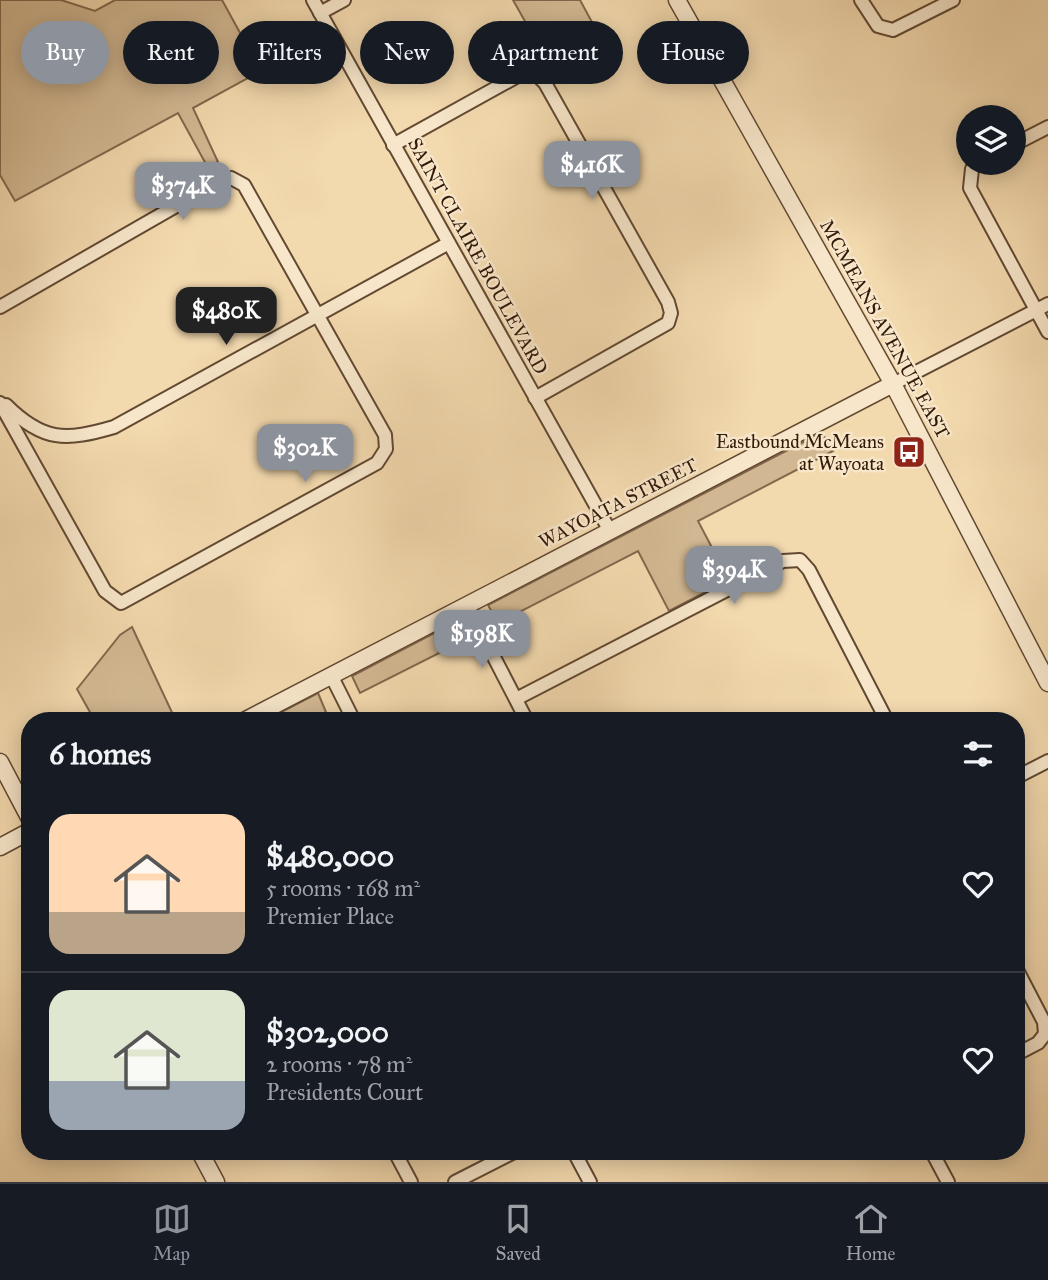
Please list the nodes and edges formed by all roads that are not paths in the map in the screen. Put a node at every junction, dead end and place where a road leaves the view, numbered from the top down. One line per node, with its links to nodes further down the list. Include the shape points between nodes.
1 (313, 0): 6 (street, SAINT CLAIRE BOULEVARD)
2 (344, 0): 6 (street)
3 (677, 0): 16 (street, MCMEANS AVENUE EAST)
4 (860, 0): 5 (street, via 878,26 893,30)
5 (953, 0)
6 (320, 13): 9 (street, SAINT CLAIRE BOULEVARD)
7 (1048, 127): 8 (street)
8 (1026, 138)
9 (393, 145): 11 (street, SAINT CLAIRE BOULEVARD); 17 (street, via 523,73 536,74 668,302 668,323)
10 (971, 175): 13 (street, via 970,188)
11 (447, 244): 14 (street); 17 (street, SAINT CLAIRE BOULEVARD)
12 (0, 307): 14 (street, via 231,178 244,185)
13 (1042, 307): 15 (street); 16 (street, WAYOATA STREET)
14 (318, 315): 18 (street, via 114,427 79,437 49,436 22,422); 18 (street, via 385,435 386,449 379,460 121,603 105,591)
15 (1048, 332)
16 (893, 384): 19 (street, WAYOATA STREET); 22 (street, MCMEANS AVENUE EAST)
17 (535, 398): 19 (street, SAINT CLAIRE BOULEVARD)
18 (0, 401)
19 (610, 531): 20 (street, WAYOATA STREET)
20 (467, 605): 21 (street, WAYOATA STREET); 23 (street)
21 (331, 675): 24 (street, WAYOATA STREET); 25 (street)
22 (1048, 683)
23 (516, 699): 26 (street); 27 (street, via 783,561 800,560)
24 (261, 712)
25 (350, 712)
26 (522, 712)
27 (882, 712)
28 (1048, 761): 30 (street)
29 (0, 762): 31 (street)
30 (1025, 773)
31 (21, 802)
32 (21, 836): 33 (street)
33 (0, 847)
34 (1025, 985): 35 (street, via 1044,1021 1045,1034)
35 (1025, 1050)
36 (204, 1160): 41 (street)
37 (399, 1160): 42 (street)
38 (498, 1160): 43 (street)
39 (578, 1160): 44 (street)
40 (936, 1160): 45 (street)
41 (216, 1182)
42 (411, 1182)
43 (455, 1182)
44 (590, 1182)
45 (948, 1182)

